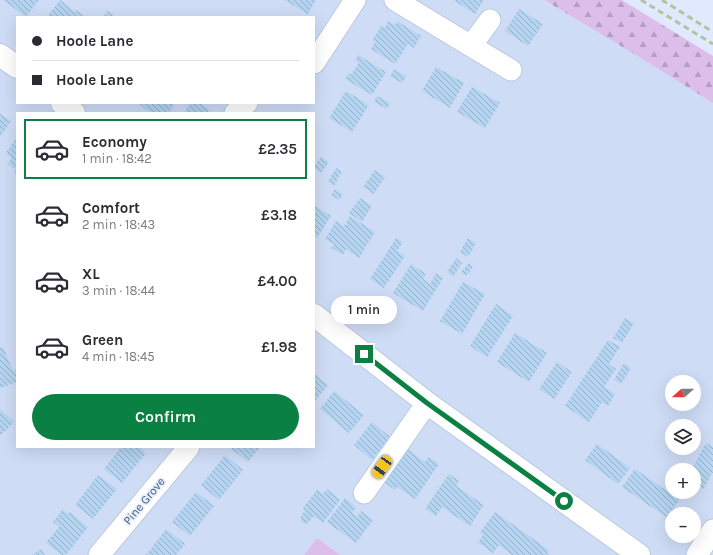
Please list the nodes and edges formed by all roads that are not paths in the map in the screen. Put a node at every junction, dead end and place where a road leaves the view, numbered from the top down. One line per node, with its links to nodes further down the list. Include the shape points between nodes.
1 (355, 0): 6 (street)
2 (395, 0): 4 (street)
3 (490, 20): 4 (street)
4 (471, 46): 8 (street)
5 (0, 55): 7 (street)
6 (315, 61)
7 (16, 67)
8 (512, 70)
9 (63, 104): 11 (street)
10 (246, 104): 12 (street)
11 (73, 112)
12 (236, 112)
13 (315, 316): 14 (street)
14 (427, 403): 16 (street); 19 (street)
15 (188, 448): 18 (street, Pine Grove)
16 (364, 493)
17 (713, 530): 20 (street)
18 (99, 555)
19 (639, 555)
20 (697, 555)

